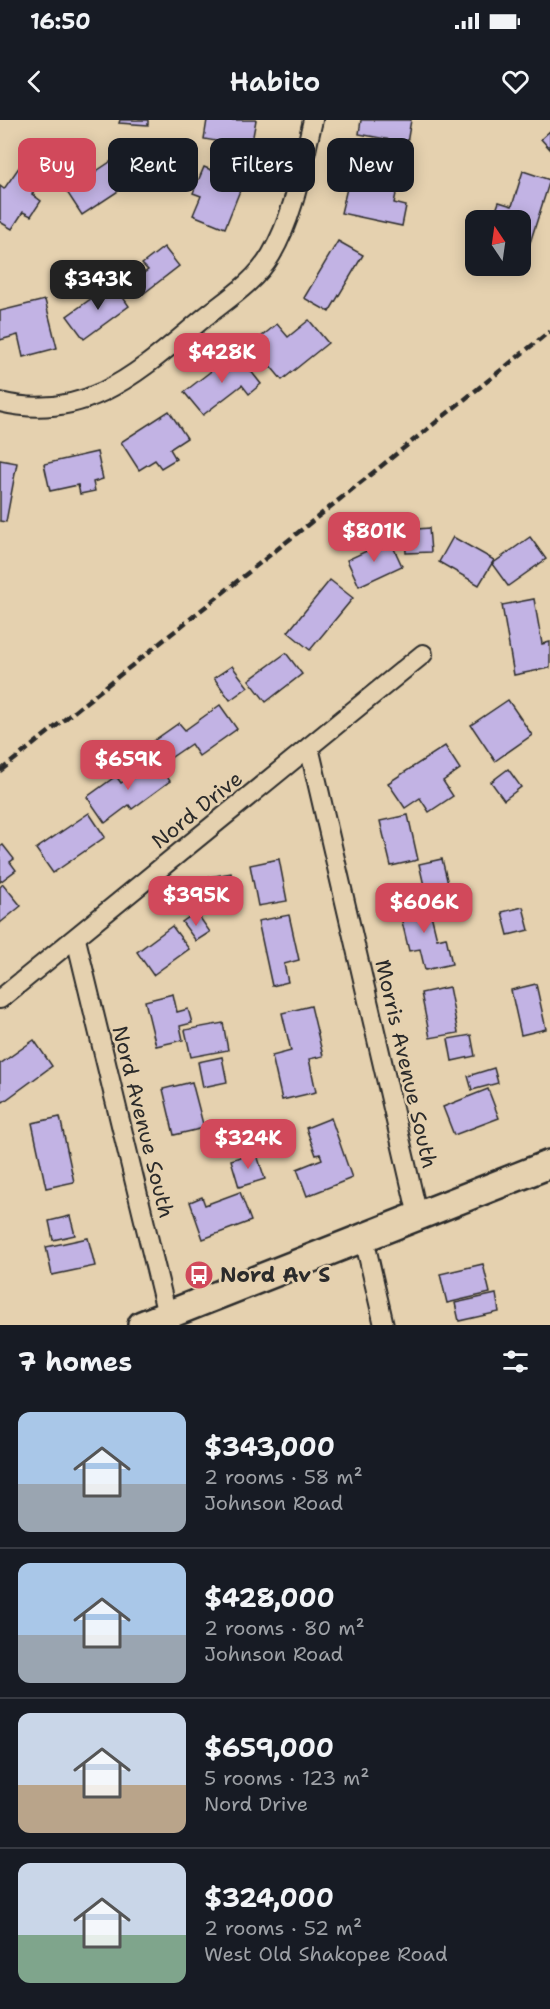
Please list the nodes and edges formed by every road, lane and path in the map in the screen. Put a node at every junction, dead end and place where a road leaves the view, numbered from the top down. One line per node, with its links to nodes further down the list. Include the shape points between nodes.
1 (313, 120): 2 (street, via 285,229 270,257 250,281 129,379 94,397 56,407)
2 (0, 402)
3 (423, 654): 4 (street, Nord Drive)
4 (309, 747): 5 (street, Nord Drive); 8 (street, Morris Avenue South)
5 (76, 939): 6 (street, Nord Drive); 10 (street, Nord Avenue South)
6 (0, 999)
7 (550, 1164): 8 (main road)
8 (418, 1216): 9 (main road)
9 (364, 1238): 10 (main road); 12 (street)
10 (167, 1315): 11 (main road)
11 (142, 1325)
12 (384, 1325)

